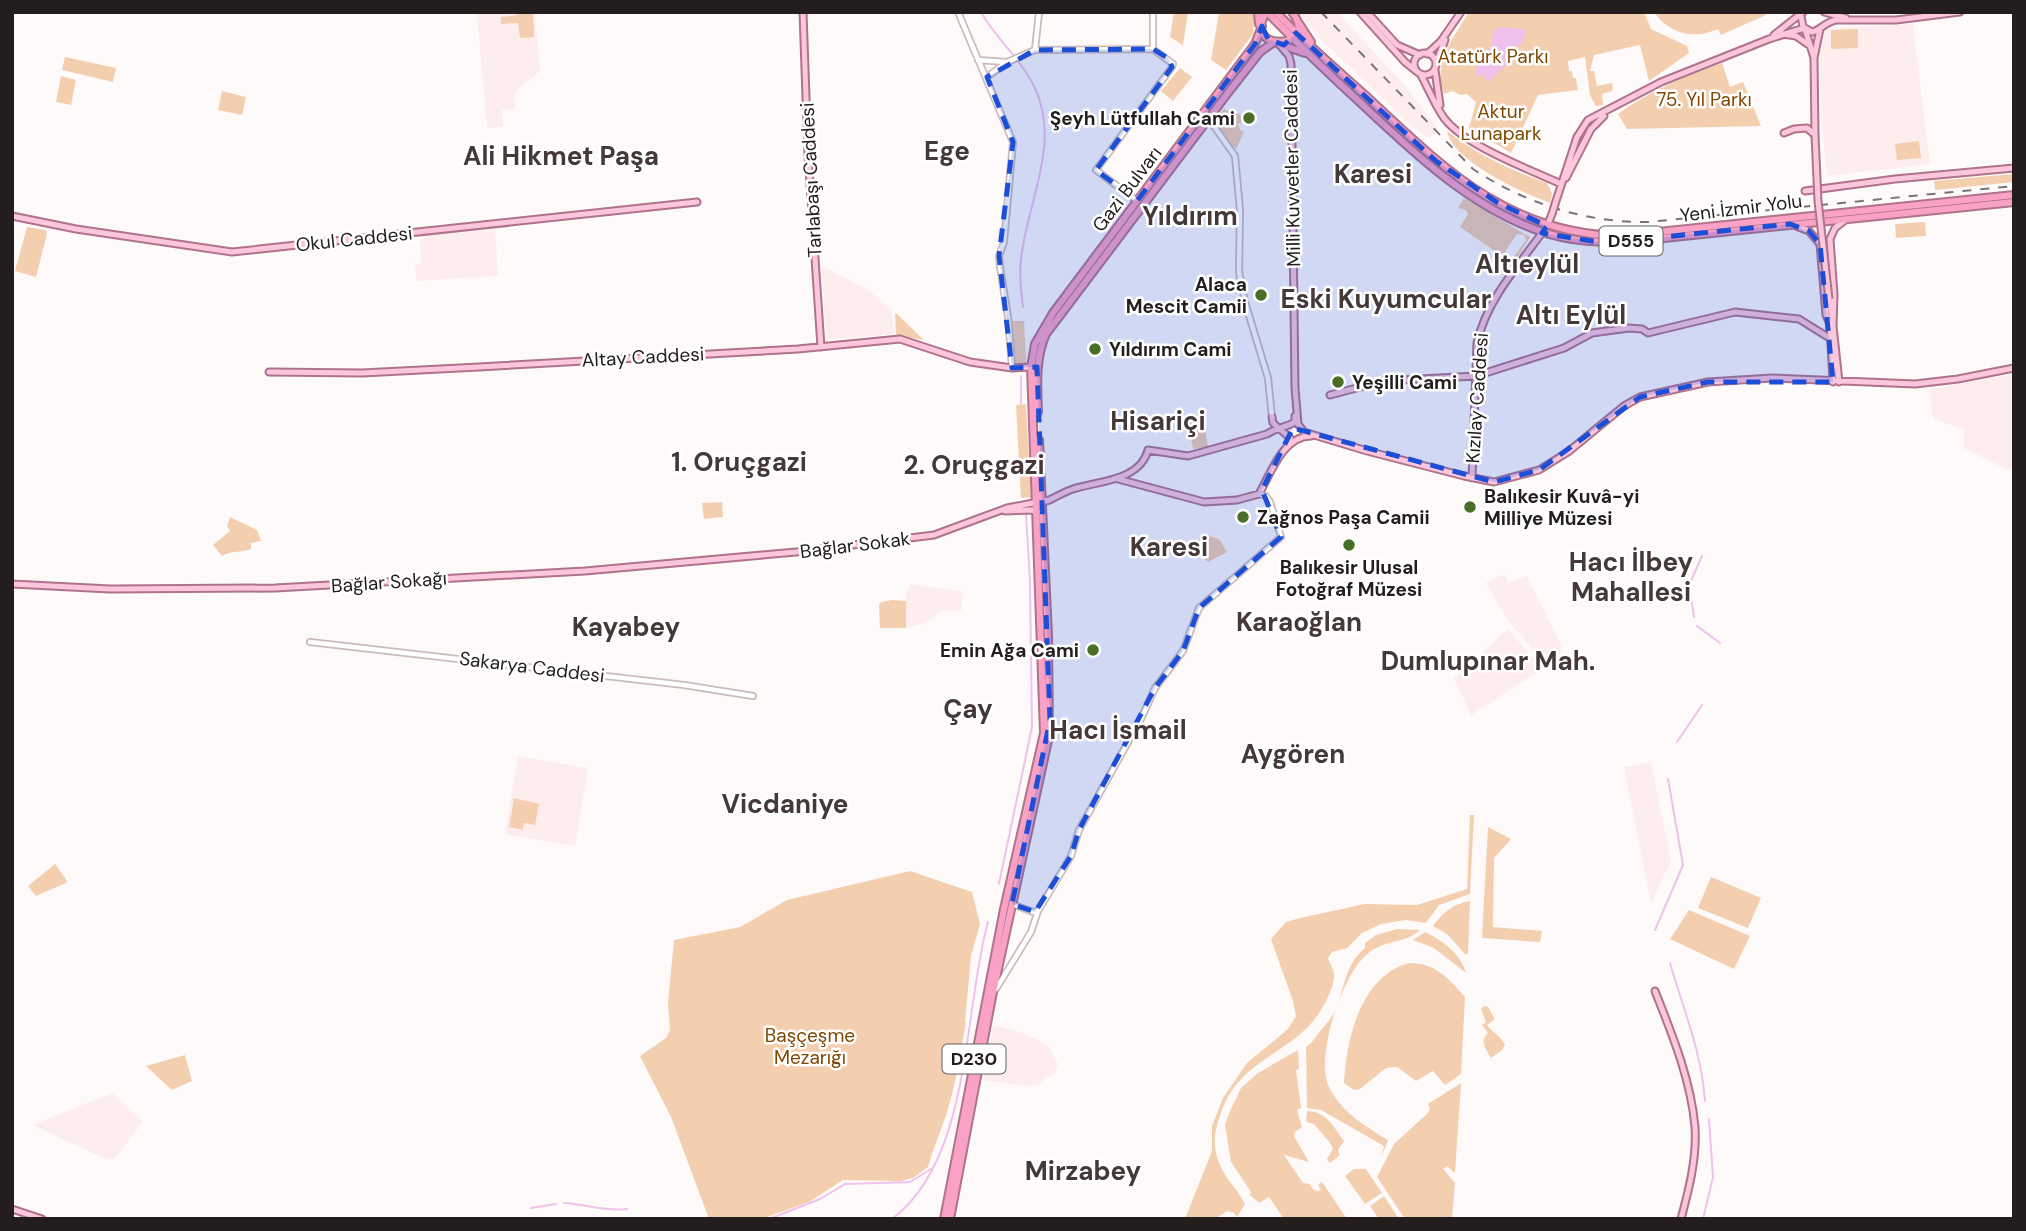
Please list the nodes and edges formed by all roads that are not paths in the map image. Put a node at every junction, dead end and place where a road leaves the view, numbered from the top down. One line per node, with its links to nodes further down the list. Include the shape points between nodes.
1 (803, 12): 61 (main road, Tarlabaşı Caddesi)
2 (958, 12): 36 (street)
3 (1040, 12): 30 (street)
4 (1153, 12): 28 (street)
5 (1258, 12): 22 (highway)
6 (1267, 12): 22 (highway, Gazi Bulvarı); 24 (highway)
7 (1276, 12): 24 (highway, D555)
8 (1292, 12): 18 (highway)
9 (1360, 12): 39 (main road)
10 (1367, 12): 34 (main road, via 1397,45)
11 (1461, 12): 23 (main road)
12 (1823, 12): 19 (main road); 20 (main road)
13 (1900, 12): 17 (main road)
14 (1960, 12): 16 (main road)
15 (1802, 14): 21 (main road); 26 (main road)
16 (1916, 15): 17 (main road)
17 (1896, 20): 19 (main road)
18 (1297, 21): 24 (highway); 31 (highway)
19 (1873, 21): 20 (main road, via 1836,20)
20 (1822, 26): 21 (main road, via 1812,32); 35 (main road)
21 (1805, 29): 25 (main road); 29 (main road)
22 (1261, 30): 27 (highway); 49 (highway, Gazi Bulvarı / D230)
23 (1448, 30): 32 (main road); 38 (main road)
24 (1293, 33): 27 (highway); 31 (highway, Yeni İzmir Yolu / D555); 33 (highway, Yeni İzmir Yolu)
25 (1780, 35): 26 (main road); 29 (main road, via 1796,36)
26 (1769, 38): 46 (main road, Kızılay Caddesi, via 1661,82 1588,120)
27 (1276, 43): 33 (highway, D555); 41 (highway, Gazi Bulvarı / D230, via 1259,52); 68 (main road, Milli Kuvvetler Caddesi, via 1292,64)
28 (1153, 49): 30 (street); 49 (street, via 1173,64 1096,170)
29 (1812, 49): 35 (main road)
30 (1035, 50): 37 (street)
31 (1318, 52): 56 (highway, Yeni İzmir Yolu / D555, via 1436,162)
32 (1427, 54): 34 (main road); 38 (main road)
33 (1310, 55): 56 (highway, Yeni İzmir Yolu / D555, via 1438,173 1503,215)
34 (1420, 55): 39 (main road, via 1414,62)
35 (1814, 58): 44 (main road)
36 (978, 60): 37 (street); 40 (street)
37 (1007, 62): 40 (street)
38 (1435, 66): 39 (main road, via 1427,75); 42 (main road)
39 (1419, 73): 42 (main road)
40 (987, 77): 63 (street, via 1013,142 999,256)
41 (1211, 114): 62 (highway, Gazi Bulvarı / D230, via 1046,334); 70 (street, via 1213,125 1235,156 1239,272 1268,378)
42 (1444, 118): 46 (main road, via 1486,149)
43 (1784, 133): 44 (main road, via 1807,128)
44 (1815, 135): 59 (main road, bridge)
45 (2014, 168): 47 (main road)
46 (1561, 184): 56 (main road, Kızılay Caddesi, bridge)
47 (1805, 191)
48 (2014, 195): 52 (highway, Yeni İzmir Yolu / D555)
49 (1138, 201): 62 (highway, Gazi Bulvarı / D230, via 1042,329 1035,344)
50 (697, 202): 53 (main road, Okul Caddesi, via 232,252)
51 (2014, 202): 52 (highway, Yeni İzmir Yolu / D555)
52 (1937, 206): 54 (highway, Yeni İzmir Yolu / D555); 56 (highway, Yeni İzmir Yolu / D555, via 1620,236)
53 (12, 216)
54 (1848, 218): 55 (highway, Yeni İzmir Yolu / D555); 58 (main road, via 1830,234)
55 (1790, 224): 56 (highway, Yeni İzmir Yolu / D555, via 1604,243 1578,241); 57 (main road, via 1809,231)
56 (1545, 229): 66 (main road, Kızılay Caddesi, via 1483,320)
57 (1820, 244): 58 (main road, via 1825,239); 59 (main road, via 1826,315)
58 (1830, 244): 59 (main road)
59 (1831, 325): 60 (main road); 67 (main road)
60 (1831, 339): 66 (main road, via 1799,319 1732,312 1648,334 1629,328 1592,333 1564,348); 67 (main road)
61 (821, 347): 63 (main road, Altay Caddesi, via 900,339 970,362); 65 (main road, Altay Caddesi, via 362,373)
62 (1035, 367): 63 (main road, Altay Caddesi); 77 (highway, D230); 77 (highway, D230)
63 (1012, 368)
64 (2014, 368): 67 (main road, via 1914,384)
65 (269, 372)
66 (1476, 376): 69 (main road, via 1383,381); 74 (main road, Kızılay Caddesi)
67 (1836, 382): 74 (main road, via 1772,378 1708,382 1640,397 1539,470 1494,482)
68 (1295, 388): 71 (main road, Milli Kuvvetler Caddesi, via 1295,422); 72 (main road, via 1299,427)
69 (1330, 395)
70 (1272, 417): 71 (main road)
71 (1277, 427): 73 (main road, via 1290,438); 75 (main road, via 1267,434 1188,456 1148,450 1139,466)
72 (1314, 436): 73 (main road); 74 (main road)
73 (1289, 444): 76 (main road)
74 (1472, 478)
75 (1118, 479): 76 (main road, via 1203,502); 77 (main road, via 1074,489)
76 (1259, 494): 83 (street, via 1270,502 1281,537 1199,608 1183,651 1159,683)
77 (1039, 504): 78 (main road, Bağlar Sokak, via 998,511 934,535); 82 (highway, D230, via 1045,722); 82 (highway, D230, via 1049,736)
78 (764, 555): 79 (main road, Bağlar Sokağı, via 340,586 110,589)
79 (12, 584)
80 (310, 642): 81 (street, Sakarya Caddesi)
81 (753, 696)
82 (1005, 899): 83 (street); 85 (highway, D230); 88 (highway, D230)
83 (1038, 911): 85 (street)
84 (1655, 990): 90 (main road, via 1681,1059 1694,1120 1693,1159)
85 (993, 992): 89 (highway, D230)
86 (12, 1209): 87 (main road)
87 (42, 1219)
88 (944, 1219)
89 (950, 1219)
90 (1681, 1219)

